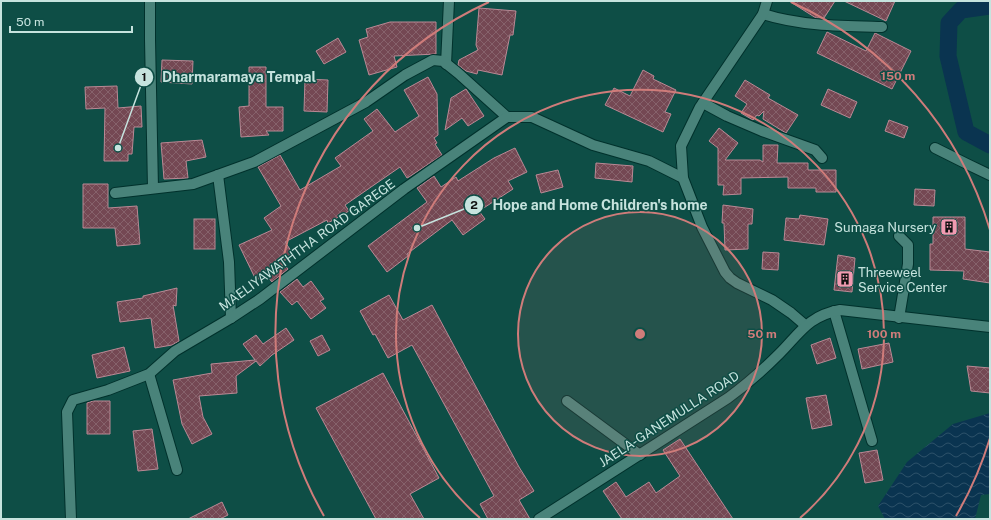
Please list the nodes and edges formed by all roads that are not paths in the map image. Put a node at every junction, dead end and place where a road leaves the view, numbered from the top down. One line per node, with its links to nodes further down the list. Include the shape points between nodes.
1 (150, 1): 14 (street)
2 (449, 1): 6 (street)
3 (767, 1): 4 (street)
4 (763, 14): 5 (street, via 782,20 815,24); 7 (street)
5 (882, 28)
6 (446, 64): 8 (street); 11 (street, via 434,60 316,130 254,162)
7 (703, 103): 10 (street, via 762,131 815,150); 13 (street, via 681,146)
8 (507, 117): 13 (street, via 532,117 593,145 649,161); 18 (street, MAELIYAWATHTHA ROAD GAREGE, via 404,189 260,299)
9 (935, 148): 12 (street)
10 (822, 158)
11 (218, 175): 14 (street, via 193,184); 18 (street, via 230,262)
12 (990, 175)
13 (683, 178): 20 (street, via 702,227 725,272 737,283 772,300)
14 (153, 188): 15 (street)
15 (115, 193)
16 (899, 236): 19 (street, via 908,245 908,264)
17 (834, 311): 19 (street, JAELA-GANEMULLA ROAD); 20 (street, JAELA-GANEMULLA ROAD); 24 (street)
18 (231, 318): 22 (street, MAELIYAWATHTHA ROAD GAREGE, via 175,351)
19 (899, 318): 21 (street, JAELA-GANEMULLA ROAD)
20 (805, 325): 25 (street, JAELA-GANEMULLA ROAD, via 780,353 745,385 696,420)
21 (990, 327)
22 (149, 374): 26 (street); 27 (street, MAELIYAWATHTHA ROAD GAREGE, via 73,400 67,412)
23 (567, 401): 25 (street)
24 (872, 440)
25 (640, 454): 28 (street, JAELA-GANEMULLA ROAD)
26 (177, 470)
27 (71, 519)
28 (539, 519)

